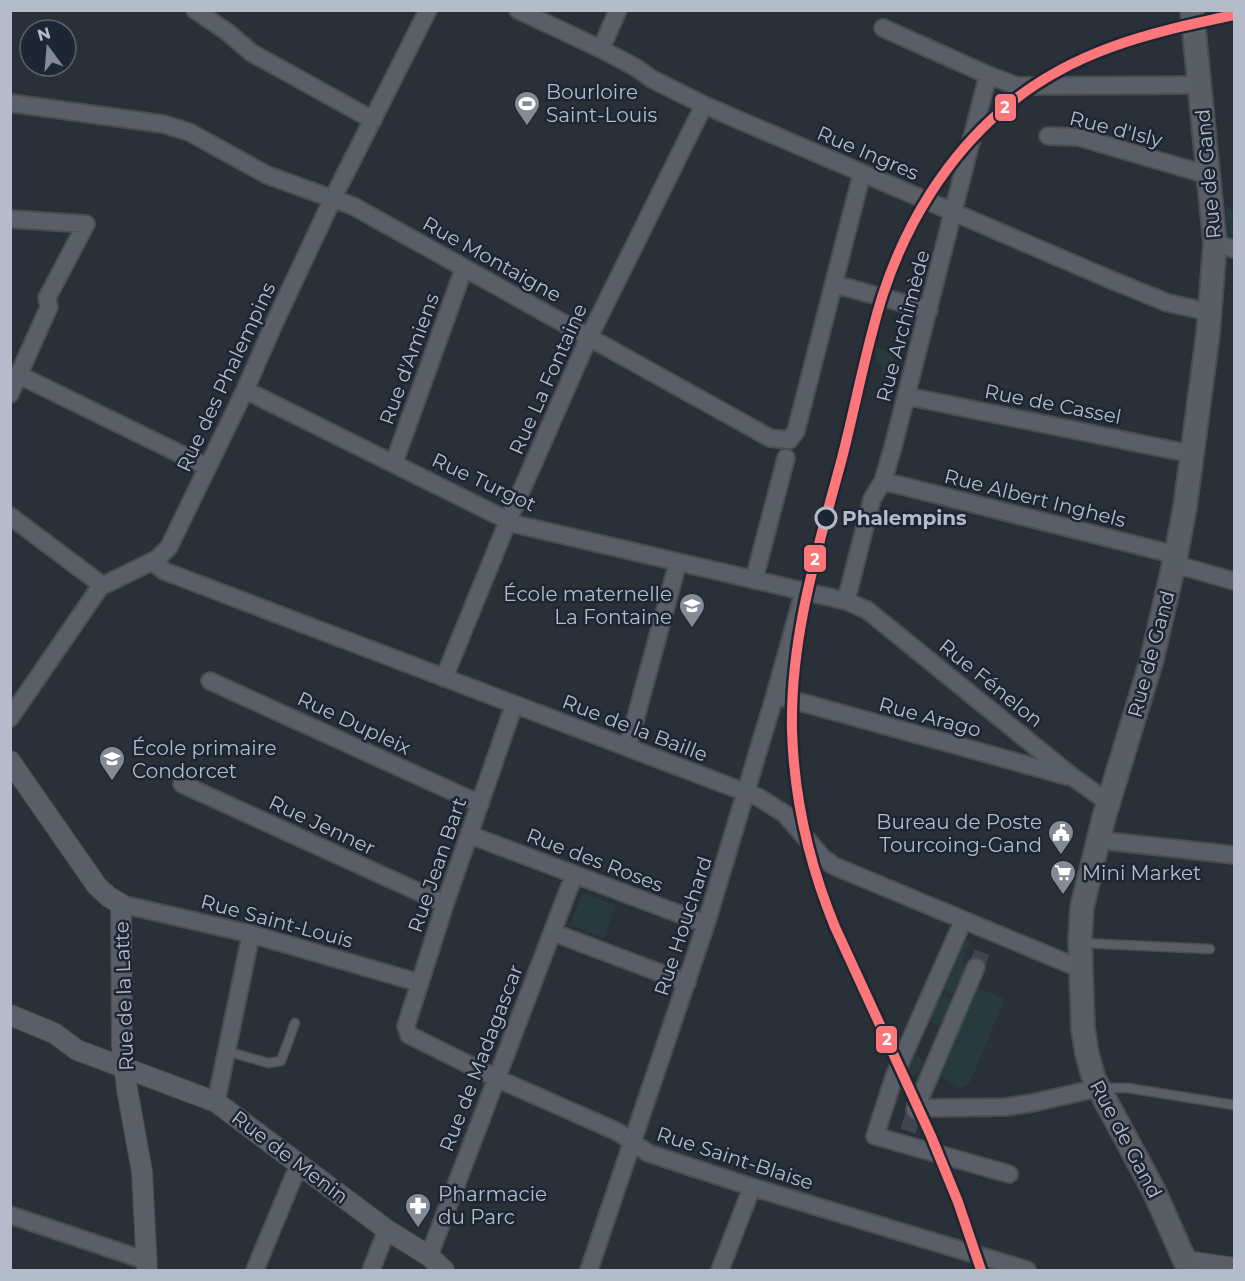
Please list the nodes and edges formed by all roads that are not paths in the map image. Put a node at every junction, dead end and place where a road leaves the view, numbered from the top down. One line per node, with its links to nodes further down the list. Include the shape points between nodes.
1 (195, 10): 12 (street, via 252,53)
2 (428, 10): 12 (street, Rue des Phalempins)
3 (518, 10): 7 (street, Rue Ingres)
4 (618, 10): 7 (street)
5 (1192, 10): 9 (main road, Rue de Gand)
6 (883, 28): 8 (street)
7 (601, 49): 11 (street, Rue Ingres)
8 (988, 75): 9 (street, via 1029,87); 17 (street, Rue Archimède)
9 (1200, 85): 15 (main road, Rue de Gand)
10 (10, 103): 16 (street, Rue Montaigne, via 172,126 267,175)
11 (704, 105): 14 (street, Rue Ingres); 24 (street, Rue La Fontaine)
12 (373, 120): 16 (street, Rue des Phalempins)
13 (1048, 136): 15 (street, Rue d'Isly, via 1078,137)
14 (862, 173): 17 (street, Rue Ingres); 21 (street)
15 (1208, 175): 19 (main road, Rue de Gand)
16 (333, 198): 20 (street, Rue Montaigne); 26 (street, Rue des Phalempins)
17 (954, 213): 22 (street, Rue Archimède); 23 (street, Rue Ingres, via 1154,297)
18 (10, 219): 25 (street, via 86,224 47,298 49,308)
19 (1225, 246): 23 (main road, Rue de Gand)
20 (464, 268): 24 (street, Rue Montaigne); 31 (street, Rue d'Amiens)
21 (834, 284): 22 (street); 24 (street, Rue Montaigne, via 799,422 789,440 770,438)
22 (929, 310): 28 (street, Rue Archimède)
23 (1210, 312): 29 (main road, Rue de Gand)
24 (589, 337): 35 (street, Rue La Fontaine)
25 (19, 375): 27 (street); 32 (street)
26 (245, 390): 31 (street, Rue Turgot); 32 (street, Rue des Phalempins)
27 (10, 394)
28 (906, 396): 29 (street, Rue de Cassel); 33 (street, Rue Archimède)
29 (1192, 453): 36 (main road, Rue de Gand)
30 (786, 458): 39 (street)
31 (394, 463): 35 (street, Rue Turgot)
32 (207, 467): 37 (street, Rue des Phalempins, via 169,547)
33 (883, 481): 36 (street, Rue Albert Inghels); 43 (street, Rue Archimède, via 872,499)
34 (10, 516): 41 (street)
35 (508, 520): 38 (street, Rue Turgot); 44 (street, Rue La Fontaine)
36 (1175, 559): 40 (street, Rue Albert Inghels); 54 (main road, Rue de Gand, via 1152,659)
37 (153, 562): 41 (street, Rue des Phalempins); 44 (street, Rue de la Baille, via 164,571)
38 (678, 562): 39 (street, Rue Turgot); 49 (street)
39 (754, 580): 42 (street, Rue Turgot)
40 (1234, 581)
41 (102, 585): 48 (street)
42 (804, 591): 43 (street, Rue Fénelon); 46 (street, Rue Houchard)
43 (846, 601): 51 (street, Rue Fénelon, via 867,610)
44 (444, 678): 47 (street, Rue de la Baille)
45 (210, 681): 55 (street, Rue Dupleix)
46 (775, 695): 51 (street, Rue Arago); 53 (street, Rue Houchard)
47 (514, 705): 49 (street, Rue de la Baille); 55 (street, Rue Jean Bart)
48 (10, 718)
49 (628, 746): 53 (street, Rue de la Baille)
50 (10, 761): 60 (street, Rue de la Latte, via 97,886)
51 (1074, 778): 54 (street, Rue Fénelon)
52 (182, 784): 61 (street, Rue Jenner)
53 (747, 792): 62 (street, Rue de la Baille, via 785,814 834,866); 63 (street, Rue Houchard)
54 (1108, 802): 57 (main road, Rue de Gand)
55 (480, 804): 56 (street, Rue Jean Bart)
56 (470, 835): 59 (street, Rue des Roses); 61 (street, Rue Jean Bart)
57 (1098, 840): 58 (street); 66 (main road, Rue de Gand, via 1082,907)
58 (1234, 855)
59 (574, 875): 63 (street, Rue des Roses); 64 (street, Rue de Madagascar)
60 (122, 904): 65 (street, Rue Saint-Louis); 76 (street, Rue de la Latte)
61 (445, 904): 70 (street, Rue Jean Bart)
62 (963, 921): 69 (street, Rue de la Baille, via 988,940); 83 (street, via 894,1077 875,1136 906,1138)
63 (706, 924): 71 (street, Rue Houchard)
64 (552, 932): 71 (street); 77 (street, Rue de Madagascar)
65 (251, 934): 70 (street, Rue Saint-Louis); 75 (street)
66 (1080, 943): 67 (lane); 69 (main road, Rue de Gand)
67 (1210, 949)
68 (976, 968): 78 (street, via 916,1107 1005,1107)
69 (1081, 969): 78 (main road, Rue de Gand, via 1085,1041)
70 (420, 983): 74 (street, Rue Jean Bart, via 406,1026)
71 (687, 983): 81 (street, Rue Houchard)
72 (10, 1015): 76 (street, Rue de Menin, via 54,1033 76,1050)
73 (295, 1023): 75 (lane, via 281,1061 268,1063)
74 (412, 1038): 77 (street, Rue Saint-Blaise)
75 (226, 1052): 79 (street)
76 (124, 1068): 79 (street, Rue de Menin); 88 (street, Rue de la Latte, via 142,1172)
77 (496, 1078): 81 (street, Rue Saint-Blaise); 87 (street, Rue de Madagascar)
78 (1098, 1088): 80 (lane, via 1128,1088); 89 (main road, Rue de Gand, via 1154,1191)
79 (216, 1102): 82 (street, Rue de Menin)
80 (1234, 1105)
81 (633, 1142): 84 (street, Rue Saint-Blaise, via 648,1153); 94 (street, Rue Houchard)
82 (299, 1164): 86 (street, Rue de Menin); 91 (street)
83 (1010, 1174)
84 (752, 1187): 95 (street); 96 (street, Rue Saint-Blaise)
85 (10, 1215): 88 (street)
86 (387, 1230): 87 (street, Rue de Menin); 92 (street)
87 (429, 1256): 93 (street, Rue de Menin)
88 (147, 1266)
89 (1187, 1266): 90 (street)
90 (1234, 1268)
91 (255, 1270)
92 (371, 1270)
93 (444, 1270)
94 (589, 1270)
95 (720, 1270)
96 (1027, 1270)

